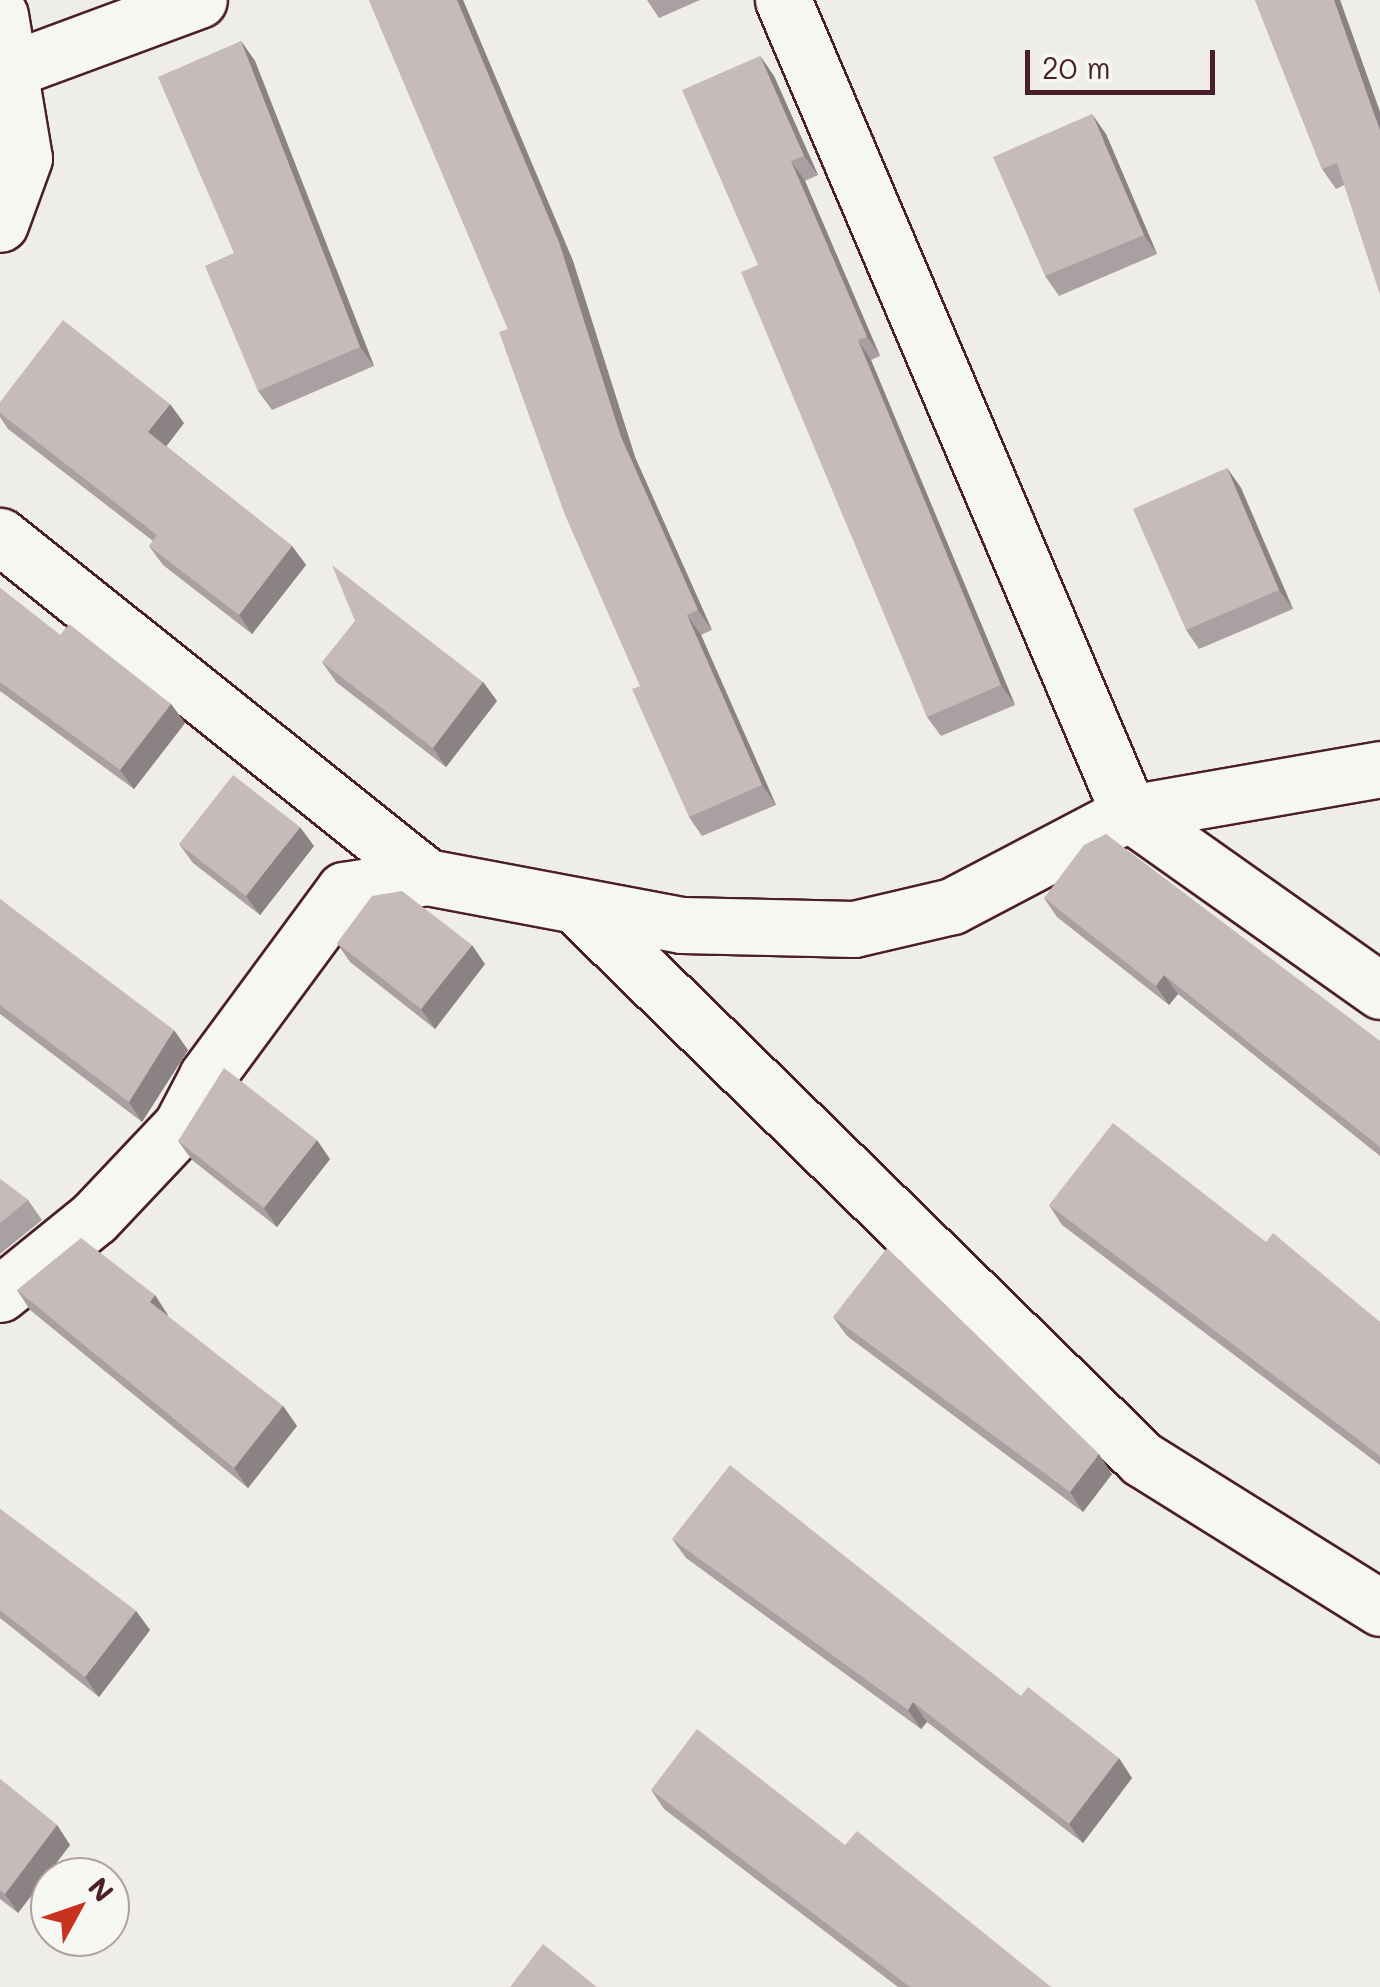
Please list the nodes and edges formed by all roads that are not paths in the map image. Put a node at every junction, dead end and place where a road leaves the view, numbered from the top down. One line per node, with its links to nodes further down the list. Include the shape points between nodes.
1 (199, 0): 4 (street)
2 (783, 0): 9 (street)
3 (0, 15): 4 (street)
4 (15, 68): 5 (street, via 24,158)
5 (0, 224)
6 (0, 536): 8 (street)
7 (1380, 769): 9 (street)
8 (329, 799): 10 (street); 11 (street)
9 (1129, 813): 12 (street, via 952,906 854,929 682,925); 13 (street)
10 (427, 877): 11 (street); 12 (street)
11 (344, 890): 14 (street, via 206,1076 180,1126 94,1218)
12 (576, 906): 15 (street, via 1142,1459)
13 (1380, 991)
14 (0, 1294)
15 (1380, 1608)

